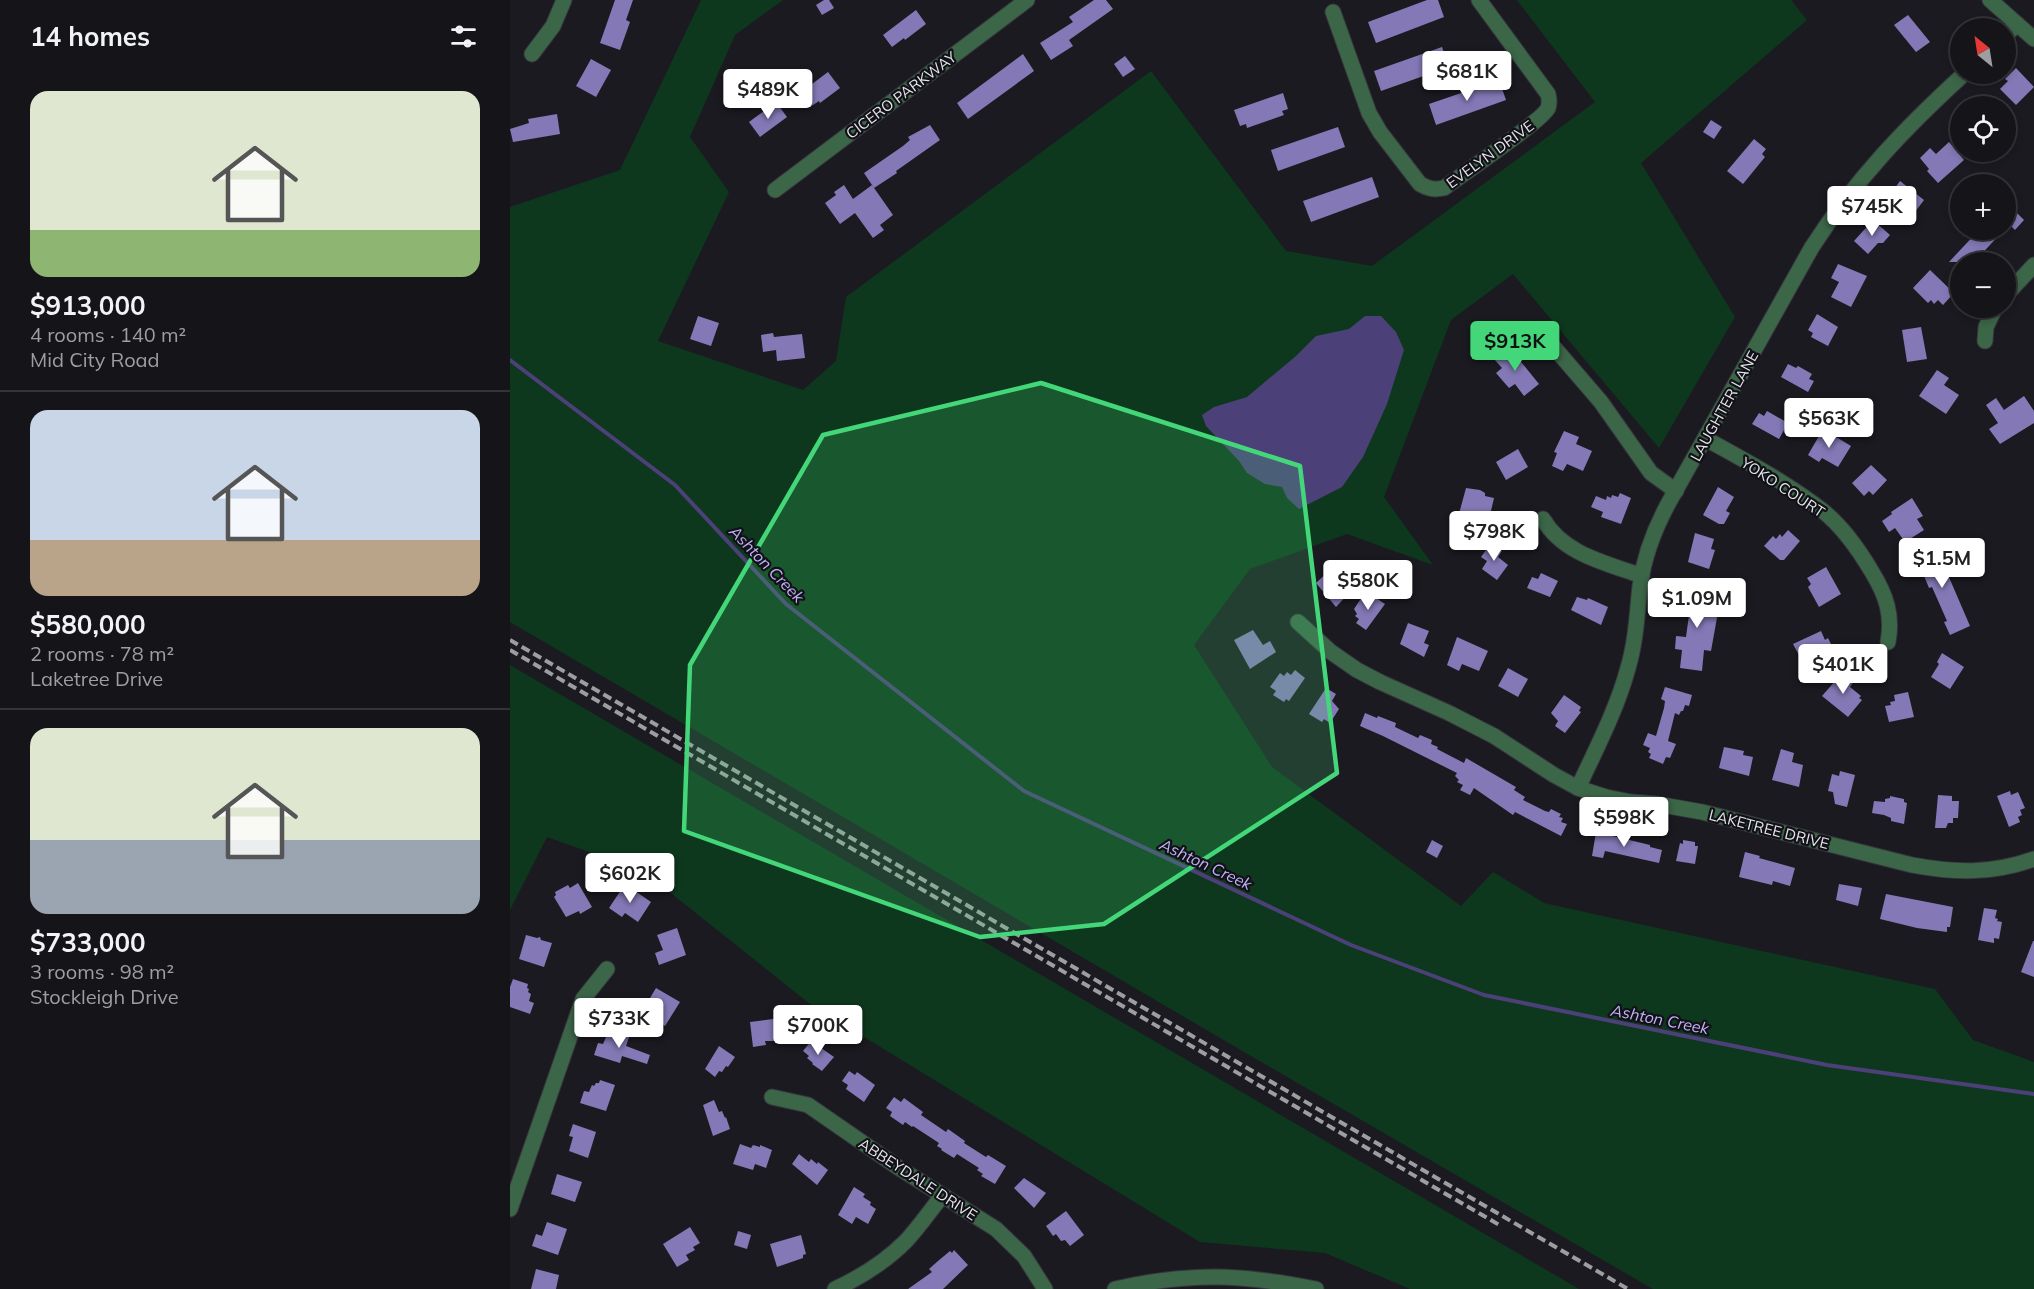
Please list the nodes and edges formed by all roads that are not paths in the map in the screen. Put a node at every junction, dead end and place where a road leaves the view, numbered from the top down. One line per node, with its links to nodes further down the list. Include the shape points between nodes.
1 (564, 0): 8 (street, via 554,26)
2 (1027, 0): 10 (street, CICERO PARKWAY)
3 (1479, 0): 5 (street, EVELYN DRIVE, via 1548,94 1548,108 1517,135 1436,190 1420,184 1369,113)
4 (1990, 0): 6 (street)
5 (1333, 12)
6 (2018, 24): 7 (street)
7 (2034, 39)
8 (532, 54)
9 (1954, 84): 16 (street, LAUGHTER LANE, via 1885,151 1835,211)
10 (775, 190)
11 (2034, 265): 12 (street)
12 (2016, 284)
13 (1990, 318): 15 (street)
14 (1539, 330): 17 (street, via 1600,402 1651,473)
15 (1984, 341)
16 (1706, 439): 17 (street, LAUGHTER LANE); 21 (street, YOKO COURT, via 1825,512 1846,534 1887,600)
17 (1676, 491): 19 (street, LAUGHTER LANE, via 1654,530)
18 (1543, 519): 19 (street, via 1567,546)
19 (1642, 576): 22 (street, LAUGHTER LANE, via 1628,669)
20 (1298, 622): 22 (street, LAKETREE DRIVE, via 1357,670 1494,736)
21 (1888, 642)
22 (1578, 788): 23 (street, LAKETREE DRIVE, via 1606,797 1702,812 1912,866 1969,872)
23 (2034, 859)
24 (607, 969): 27 (street, via 583,999)
25 (772, 1097): 26 (street, ABBEYDALE DRIVE, via 808,1105)
26 (942, 1196): 28 (street, via 906,1240 873,1268); 29 (street, ABBEYDALE DRIVE, via 1009,1240)
27 (510, 1209)
28 (835, 1289)
29 (1045, 1289)
30 (1115, 1289): 31 (street, via 1211,1276)
31 (1316, 1289)

